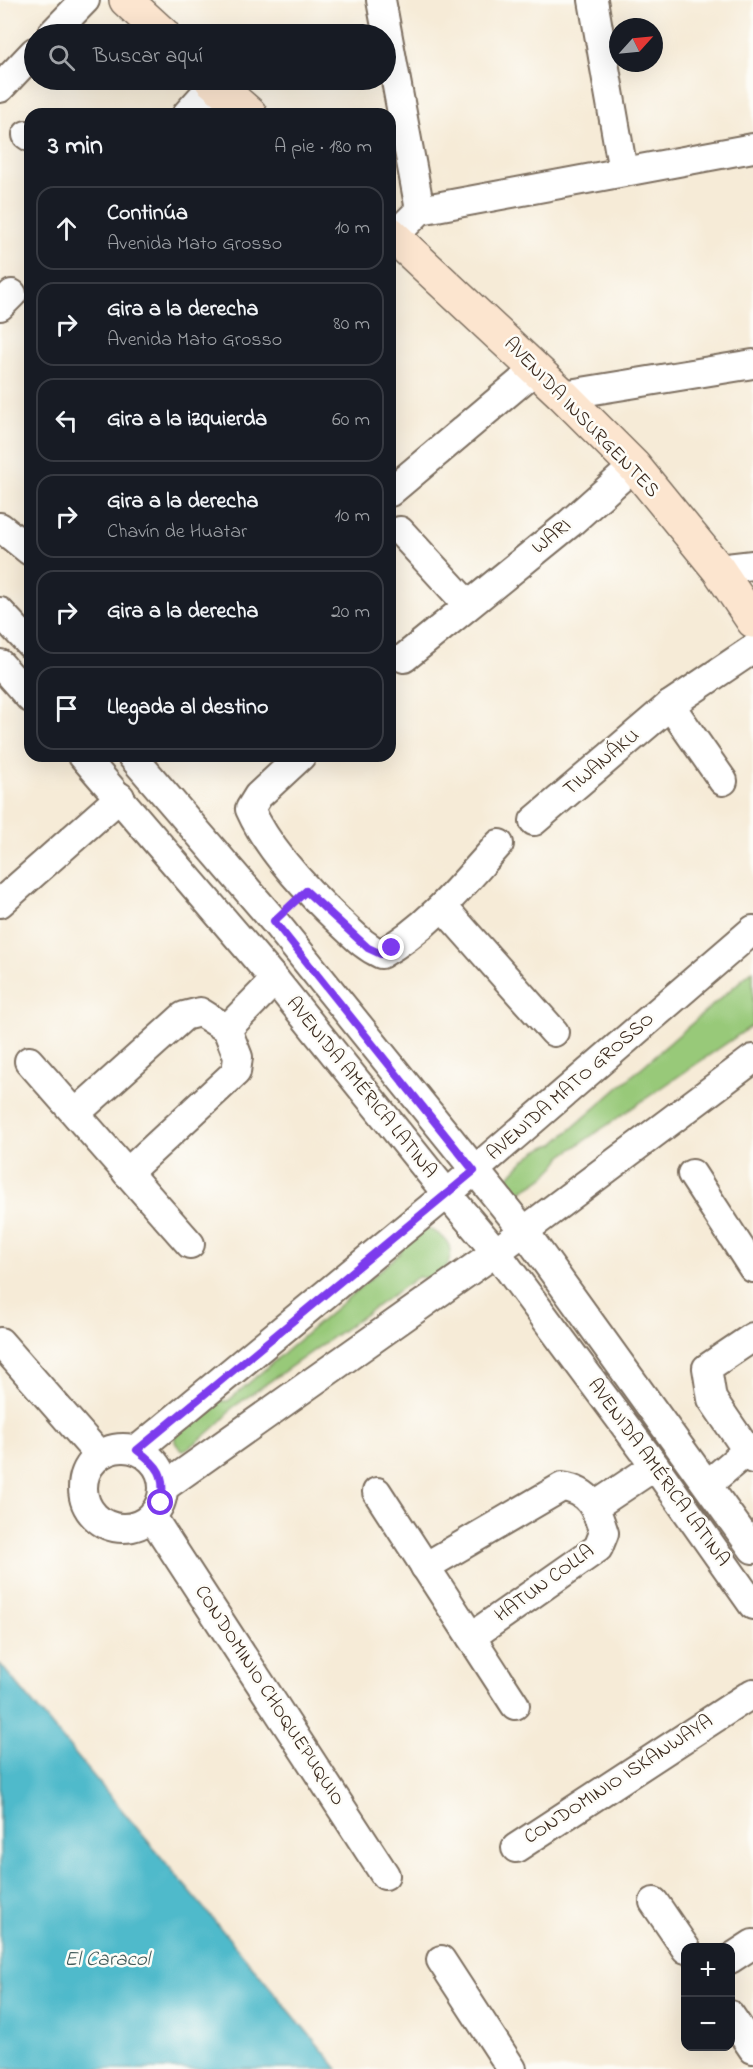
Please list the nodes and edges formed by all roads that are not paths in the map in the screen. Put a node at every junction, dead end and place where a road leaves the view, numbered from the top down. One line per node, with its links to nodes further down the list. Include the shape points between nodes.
1 (85, 0): 5 (street)
2 (126, 0): 6 (main road)
3 (381, 0): 7 (street)
4 (593, 0): 16 (street)
5 (62, 24)
6 (152, 24)
7 (385, 24)
8 (24, 63): 10 (street)
9 (396, 81): 17 (street)
10 (0, 88)
11 (206, 90): 13 (street)
12 (223, 90): 14 (main road)
13 (192, 108)
14 (243, 108)
15 (753, 148): 16 (street)
16 (623, 171): 17 (street)
17 (420, 210): 18 (street)
18 (396, 231)
19 (396, 238): 21 (main road, AVENIDA INSURGENTES)
20 (753, 364): 22 (street)
21 (536, 369): 22 (main road, AVENIDA INSURGENTES); 24 (street)
22 (563, 395): 23 (main road, AVENIDA INSURGENTES)
23 (634, 466): 29 (main road, AVENIDA INSURGENTES); 30 (street, WARI)
24 (396, 487)
25 (0, 527): 27 (street)
26 (400, 531): 30 (street)
27 (24, 546)
28 (753, 565): 29 (street)
29 (718, 569): 32 (main road, AVENIDA INSURGENTES)
30 (468, 605): 35 (street, WARI)
31 (0, 612): 33 (street)
32 (753, 621)
33 (24, 638)
34 (753, 649): 38 (street, TIWANÁKU)
35 (404, 658)
36 (0, 664): 37 (street)
37 (24, 691)
38 (670, 705): 42 (street); 44 (street, TIWANÁKU)
39 (88, 762): 43 (street, AVENIDA AMÉRICA LATINA)
40 (138, 762): 47 (street, AVENIDA AMÉRICA LATINA)
41 (295, 762): 47 (street, via 250,808)
42 (723, 780)
43 (120, 797): 46 (street); 50 (street, AVENIDA AMÉRICA LATINA)
44 (534, 821)
45 (499, 844): 48 (street)
46 (0, 903)
47 (289, 907): 48 (street, via 381,954); 56 (street, AVENIDA AMÉRICA LATINA)
48 (443, 907): 52 (street)
49 (753, 930): 56 (street, AVENIDA MATO GROSSO)
50 (275, 980): 51 (street); 59 (street, AVENIDA AMÉRICA LATINA)
51 (227, 1029): 55 (street, via 200,1012 184,1016); 57 (street, via 238,1057 236,1072)
52 (555, 1032)
53 (753, 1059): 60 (street)
54 (29, 1061): 55 (street)
55 (76, 1113): 57 (street)
56 (474, 1171): 59 (street, AVENIDA MATO GROSSO); 60 (street, AVENIDA AMÉRICA LATINA)
57 (127, 1173): 61 (street)
58 (692, 1174): 63 (street)
59 (447, 1194): 62 (street, AVENIDA AMÉRICA LATINA); 66 (street, AVENIDA MATO GROSSO)
60 (524, 1231): 62 (street); 70 (street, AVENIDA AMÉRICA LATINA)
61 (190, 1244)
62 (496, 1252): 69 (street, AVENIDA AMÉRICA LATINA); 71 (street)
63 (753, 1268)
64 (753, 1336): 68 (street, via 707,1368 712,1399)
65 (0, 1342): 67 (street)
66 (137, 1450): 67 (street, via 118,1448); 71 (street, via 156,1464)
67 (99, 1455): 74 (street, via 87,1469 82,1488 87,1507 99,1521 117,1529 136,1527)
68 (750, 1455): 70 (street)
69 (655, 1466): 73 (street); 77 (street, AVENIDA AMÉRICA LATINA)
70 (708, 1484): 75 (street, AVENIDA AMÉRICA LATINA)
71 (164, 1487): 74 (street, via 161,1503)
72 (377, 1492): 76 (street)
73 (595, 1506): 76 (street, via 575,1489 562,1487); 78 (street, HATUN COLLA, via 604,1533 598,1548)
74 (152, 1517): 82 (street, CONDOMINIO CHOQUEPUQUIO)
75 (753, 1549)
76 (425, 1567): 78 (street)
77 (753, 1605)
78 (471, 1637): 80 (street)
79 (753, 1693): 81 (street, CONDOMINIO ISKANWAYA)
80 (515, 1705)
81 (516, 1848)
82 (385, 1875)
83 (654, 1902): 84 (street)
84 (682, 1943)
85 (753, 1944): 86 (street)
86 (735, 1956)
87 (441, 1960): 88 (street)
88 (512, 2069)

